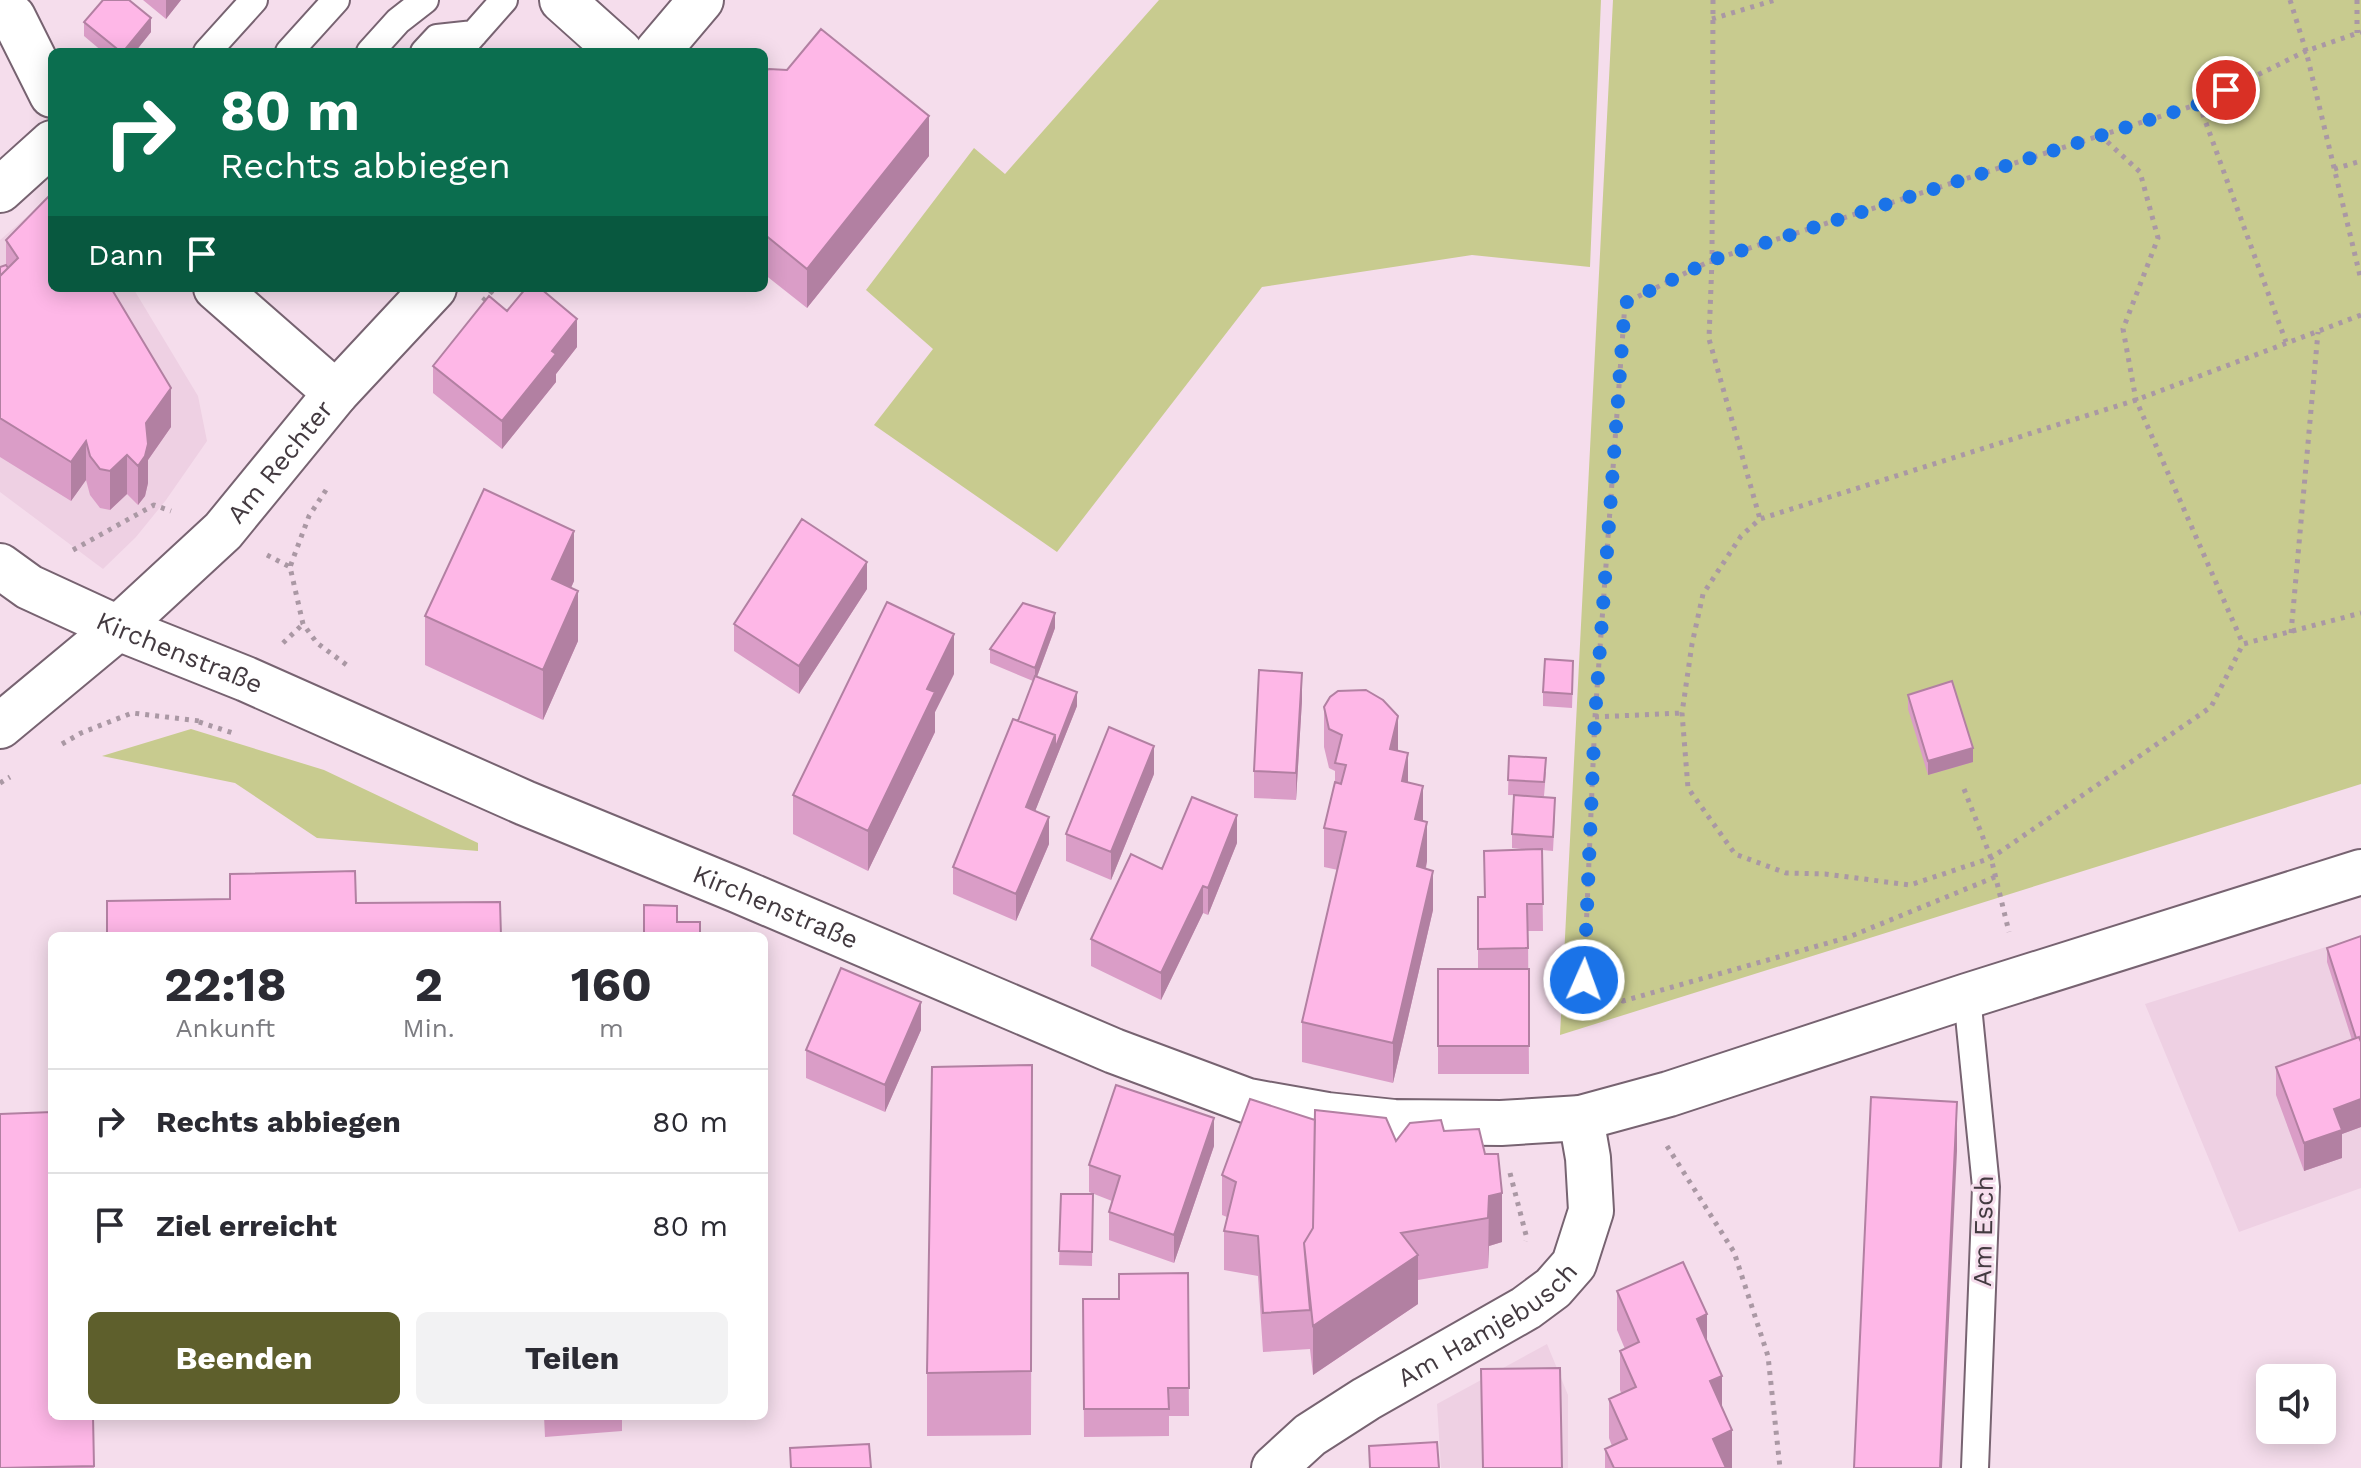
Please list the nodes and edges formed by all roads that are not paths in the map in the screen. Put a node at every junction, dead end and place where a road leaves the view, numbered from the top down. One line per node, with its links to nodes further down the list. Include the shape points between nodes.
1 (254, 0): 9 (lane)
2 (336, 0): 10 (lane)
3 (425, 0): 11 (lane)
4 (504, 0): 8 (lane)
5 (562, 0): 13 (street)
6 (701, 0): 14 (street)
7 (0, 7): 15 (street, via 13,17)
8 (466, 43): 12 (lane, via 437,38)
9 (211, 48)
10 (293, 48)
11 (374, 48)
12 (428, 48)
13 (616, 48)
14 (660, 48)
15 (48, 87)
16 (48, 147): 17 (street)
17 (0, 190)
18 (430, 292): 20 (street, Am Rechter)
19 (239, 296): 20 (street)
20 (336, 393): 22 (street, Am Rechter, via 223,531)
21 (0, 566): 22 (street, Kirchenstraße, via 29,587)
22 (118, 628): 23 (street, Am Rechter); 26 (street, Kirchenstraße, via 1114,1051 1248,1101 1394,1122)
23 (0, 726)
24 (2361, 872): 25 (street)
25 (1967, 996): 26 (street); 28 (lane, Am Esch, via 1986,1187)
26 (1581, 1118): 27 (street, Am Hamjebusch, via 1591,1211 1574,1264 1553,1288 1310,1435)
27 (1274, 1468)
28 (1975, 1468)

